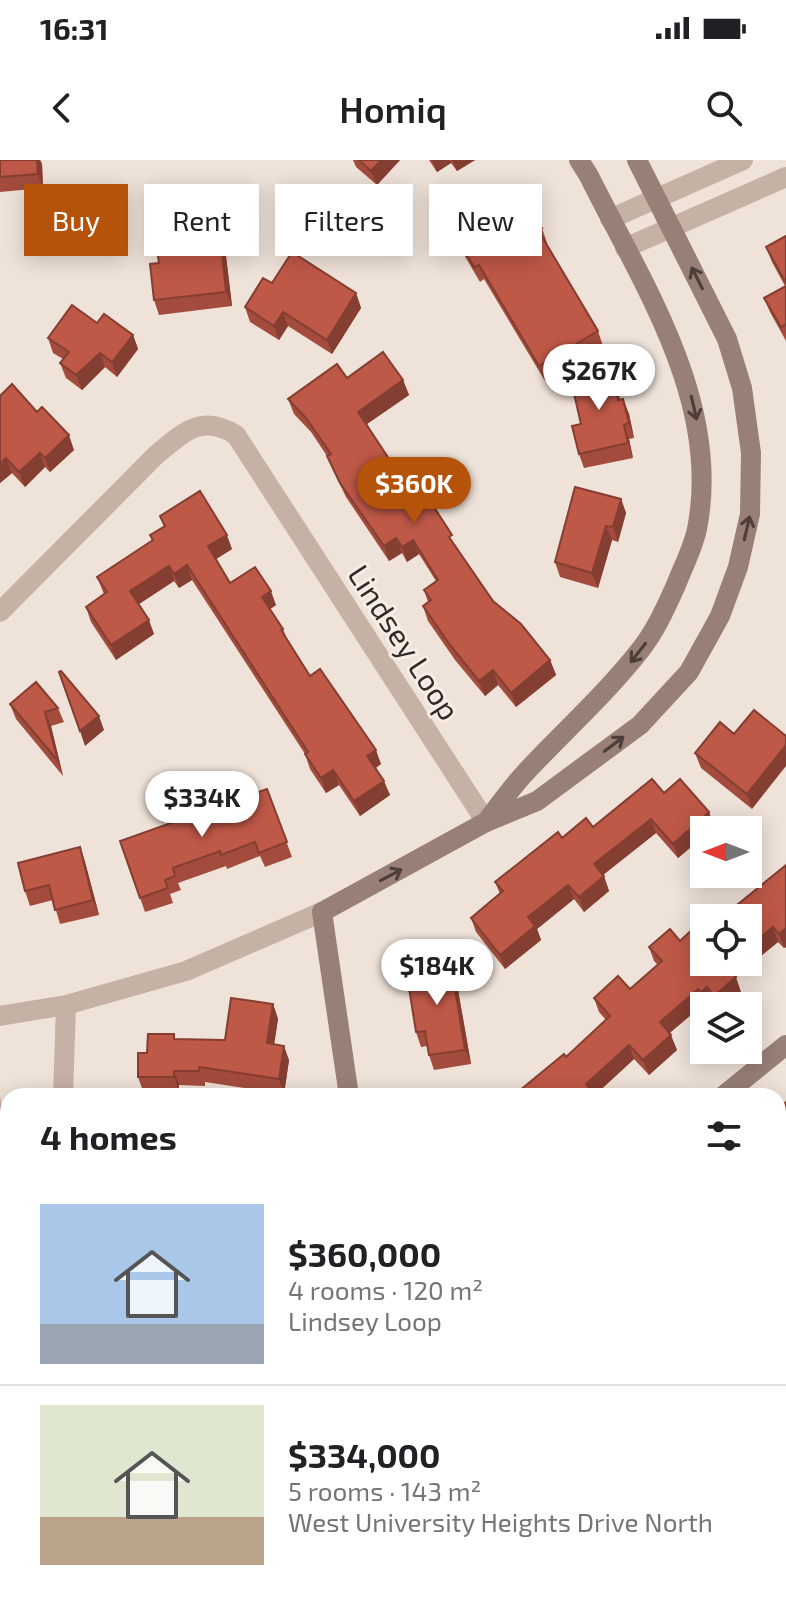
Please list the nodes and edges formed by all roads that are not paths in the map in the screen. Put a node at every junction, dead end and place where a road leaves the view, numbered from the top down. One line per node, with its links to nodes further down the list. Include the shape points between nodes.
1 (579, 160): 6 (street)
2 (637, 160): 5 (street)
3 (743, 160): 5 (street)
4 (786, 177): 7 (street)
5 (656, 199): 6 (street); 7 (street)
6 (610, 219): 8 (street)
7 (670, 227): 8 (street); 10 (street, one-way to 7, via 537,801 640,725 665,700 689,672 738,567 750,514 751,453 742,388 727,339)
8 (625, 248): 10 (street, one-way to 10, via 694,402 701,465 697,531 662,616 643,647)
9 (0, 612): 10 (street, Lindsey Loop, via 156,455 203,424 221,425 236,435)
10 (486, 822): 11 (street, one-way to 10)
11 (322, 912): 12 (street, via 186,971); 16 (street)
12 (66, 1005): 13 (street); 15 (street)
13 (0, 1016)
14 (786, 1045): 17 (street)
15 (63, 1088)
16 (348, 1088)
17 (733, 1088)

